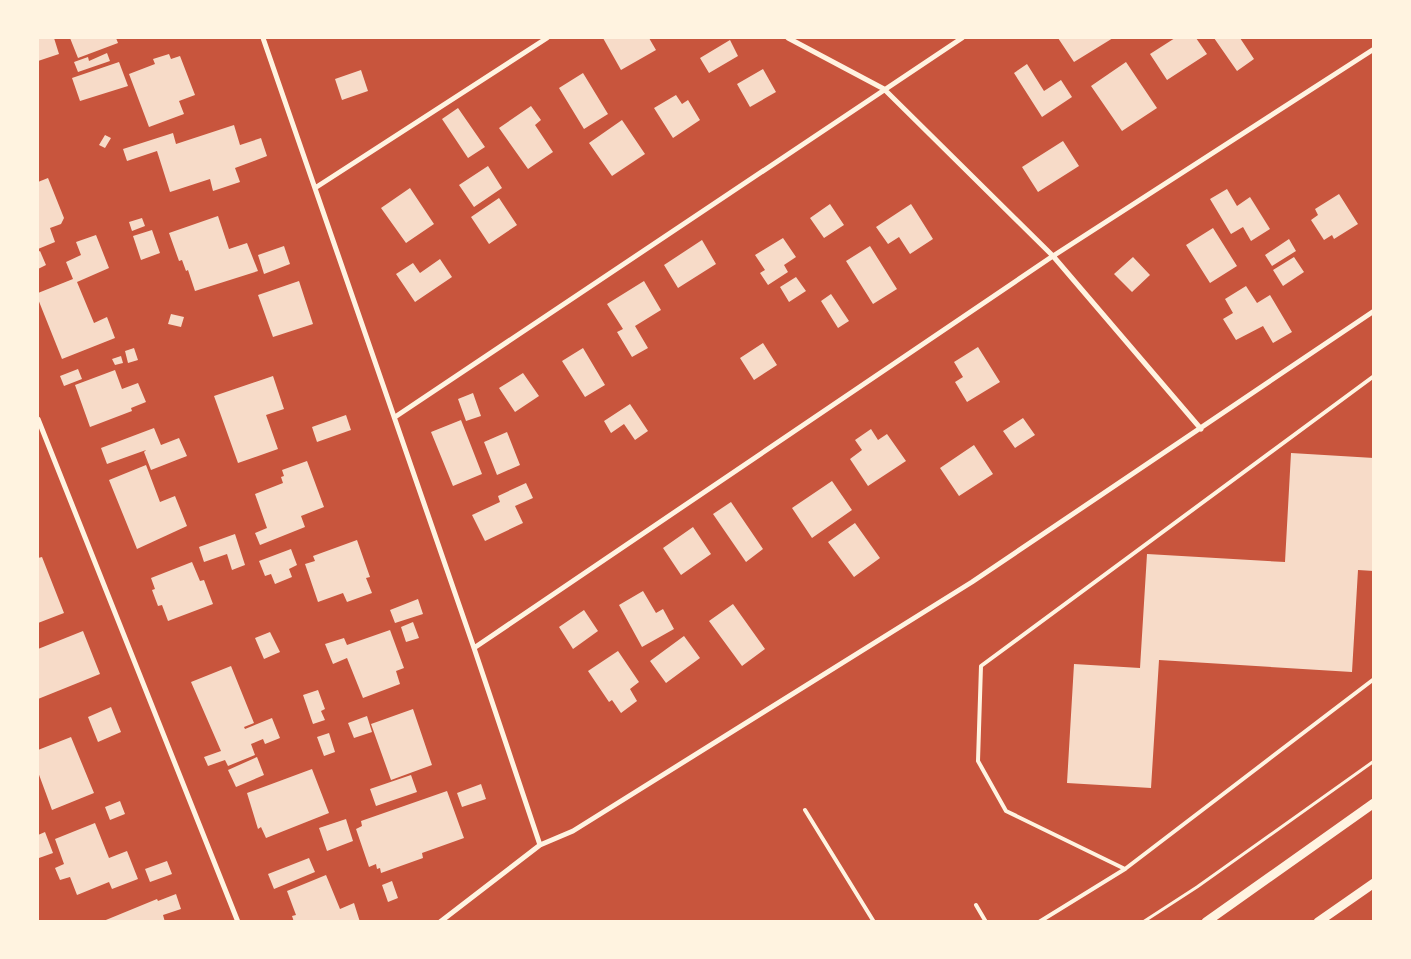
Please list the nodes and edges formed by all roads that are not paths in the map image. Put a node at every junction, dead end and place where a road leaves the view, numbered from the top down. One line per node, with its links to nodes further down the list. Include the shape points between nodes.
1 (263, 38): 7 (street)
2 (547, 38): 7 (street)
3 (788, 38): 6 (street)
4 (962, 38): 6 (street)
5 (1374, 49): 8 (street)
6 (884, 89): 8 (street); 11 (street)
7 (315, 188): 11 (street)
8 (1054, 256): 13 (street); 14 (street)
9 (1374, 311): 13 (street)
10 (1374, 376): 19 (lane, via 981,666 978,761 1006,811)
11 (395, 417): 14 (street)
12 (38, 419): 22 (street)
13 (1201, 429): 18 (street, via 972,582 573,831)
14 (474, 648): 18 (street)
15 (1374, 679): 19 (lane)
16 (1374, 803): 27 (street)
17 (805, 810): 24 (lane)
18 (540, 845): 23 (street)
19 (1125, 869): 26 (lane)
20 (1374, 883): 28 (street)
21 (976, 905): 25 (lane)
22 (238, 922)
23 (440, 922)
24 (874, 922)
25 (986, 922)
26 (1039, 922)
27 (1206, 922)
28 (1318, 922)

